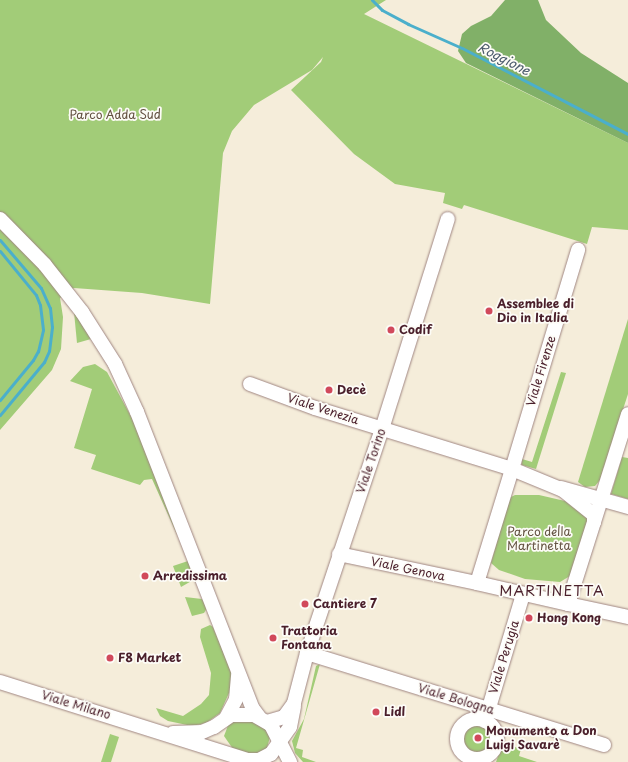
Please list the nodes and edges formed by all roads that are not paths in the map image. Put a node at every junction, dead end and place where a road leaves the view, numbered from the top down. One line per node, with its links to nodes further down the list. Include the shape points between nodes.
1 (0, 219): 20 (street, via 44,265 82,312 115,364 137,412)
2 (448, 220): 6 (street, Viale Torino)
3 (578, 250): 7 (street, Viale Firenze)
4 (250, 384): 6 (street, Viale Venezia)
5 (628, 414): 8 (street)
6 (382, 429): 7 (street, Viale Venezia); 14 (street, Viale Torino)
7 (512, 469): 9 (street, Viale Venezia); 15 (street, Viale Firenze)
8 (608, 478): 10 (street, via 598,491); 11 (street)
9 (557, 487): 10 (street); 13 (street, via 591,512)
10 (584, 493): 11 (street)
11 (603, 500): 12 (street); 13 (street)
12 (628, 507)
13 (594, 522): 17 (street)
14 (339, 554): 15 (street, Viale Genova); 19 (street, Viale Torino)
15 (477, 583): 16 (street, Viale Genova)
16 (523, 594): 17 (street, Viale Genova); 23 (street, Viale Perugia)
17 (568, 604): 18 (street)
18 (628, 617)
19 (307, 653): 22 (street, Viale Torino); 23 (street, Viale Bologna)
20 (236, 663): 24 (street); 25 (street, via 237,692)
21 (0, 682): 26 (street, Viale Milano)
22 (294, 703): 24 (street, Viale Torino, via 284,717); 27 (street, Viale Torino, via 291,724)
23 (487, 715): 28 (street, via 464,724 460,729); 29 (street, Viale Bologna); 31 (street, via 497,739 493,751)
24 (263, 719): 25 (street, Viale Milano, via 241,714); 27 (street)
25 (224, 720): 26 (street, Viale Milano, via 208,730 195,733); 30 (street, via 218,738 222,747)
26 (152, 729): 30 (street, Viale Milano, via 193,745)
27 (279, 742): 32 (street, Viale Milano, via 268,756); 33 (street)
28 (458, 742): 31 (street, via 468,756); 34 (street)
29 (604, 745)
30 (230, 754): 32 (street, Viale Milano)
31 (486, 759)
32 (251, 761)
33 (290, 762)
34 (457, 762)

